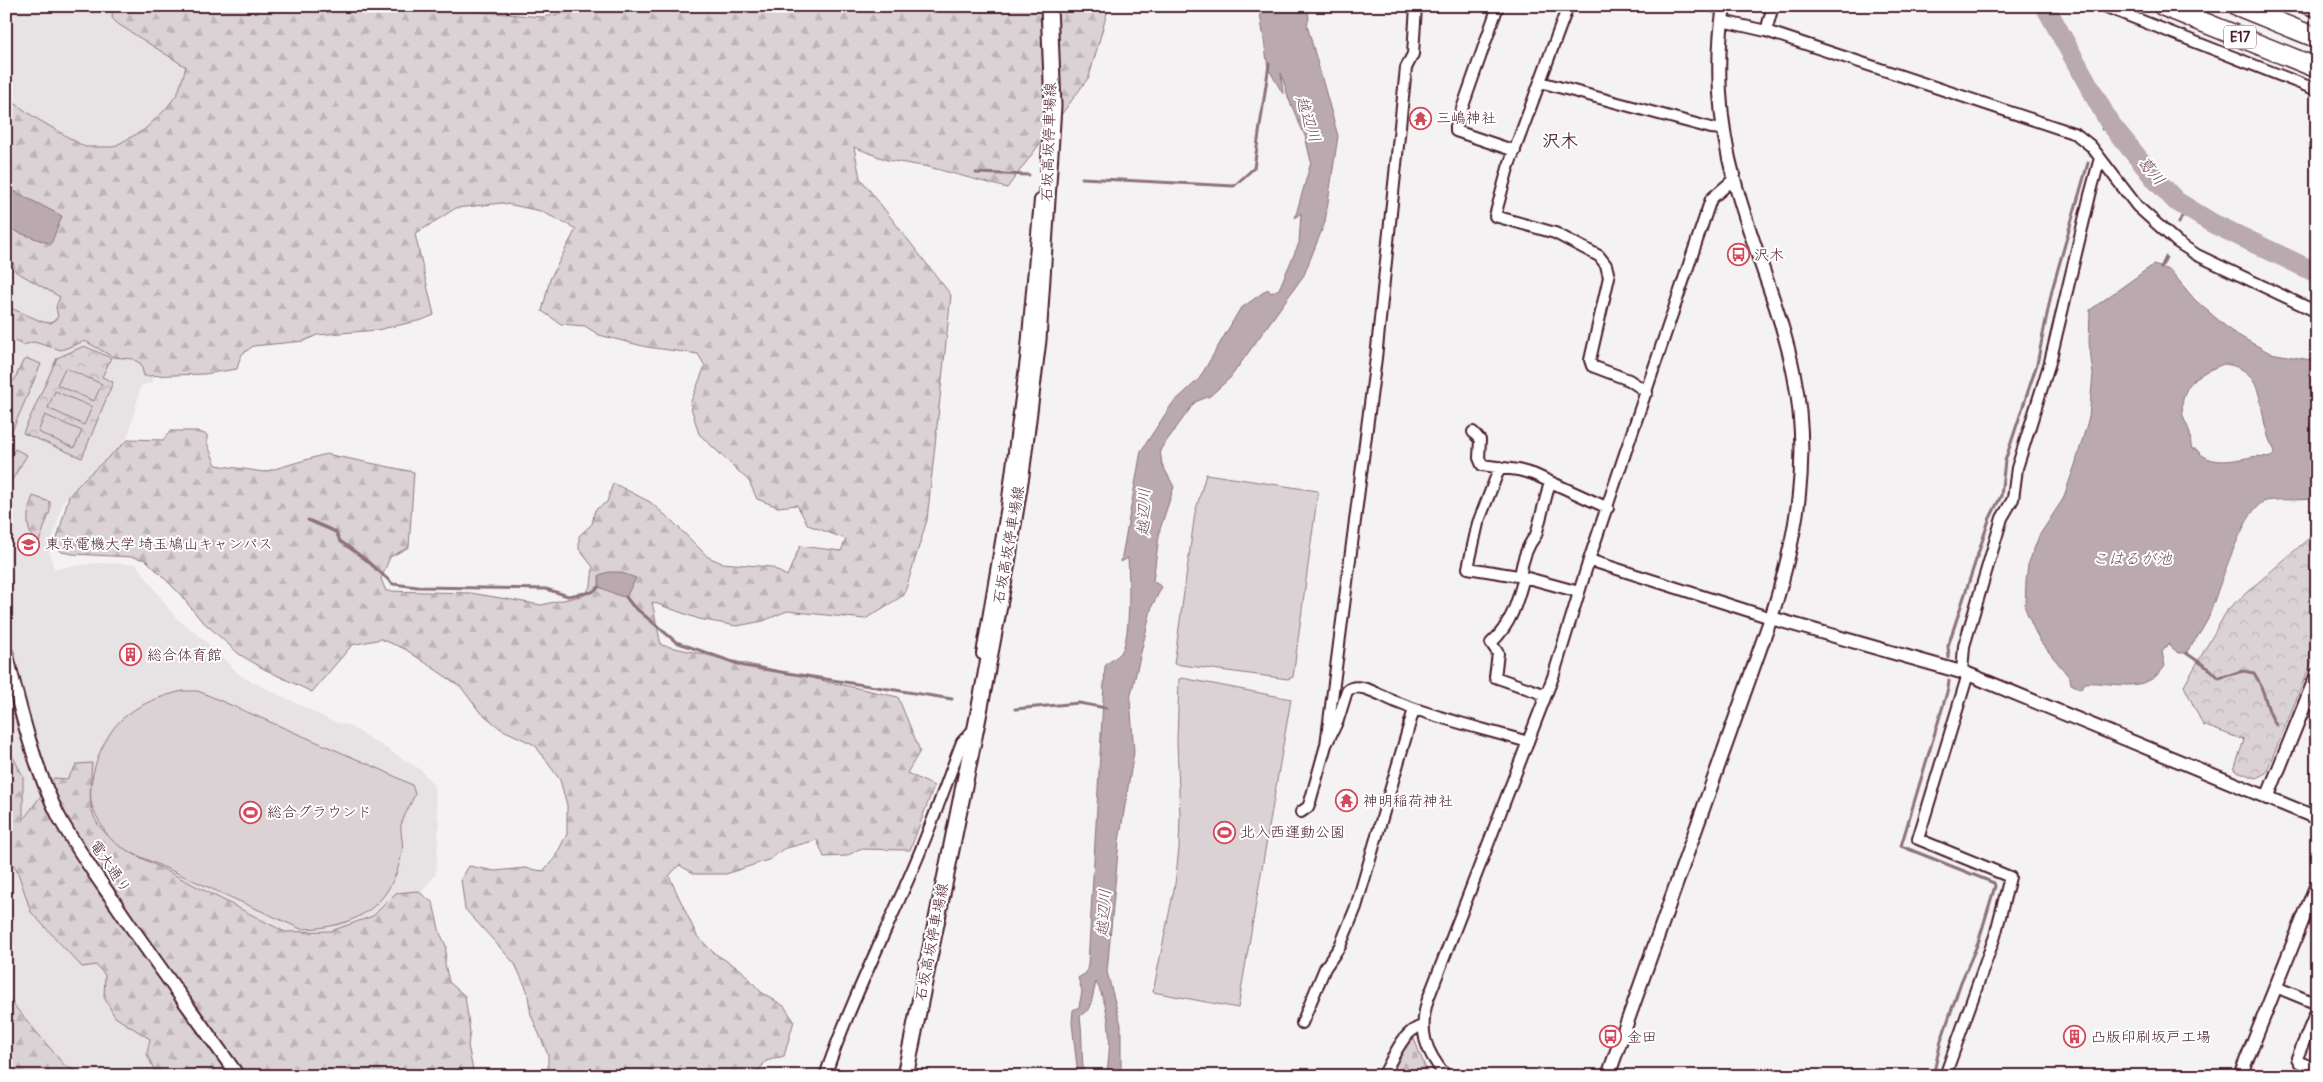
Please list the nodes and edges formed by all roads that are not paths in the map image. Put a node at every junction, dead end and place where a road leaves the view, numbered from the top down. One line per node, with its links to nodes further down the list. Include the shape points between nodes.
1 (1049, 6): 36 (main road, 石坂高坂停車場線, via 1054,106 1038,340 1007,563)
2 (1416, 6): 38 (street, via 1413,54 1406,68 1376,358)
3 (1498, 6): 18 (street, via 1456,131)
4 (1568, 6): 15 (street)
5 (1773, 6): 12 (street)
6 (2104, 6): 16 (street, via 2174,30)
7 (2163, 6): 14 (highway, E17)
8 (2238, 6): 13 (highway, E17)
9 (2302, 6): 11 (street)
10 (1720, 11): 12 (street); 17 (street)
11 (2317, 12)
12 (1766, 31): 19 (street, via 2076,134)
13 (2317, 38)
14 (2317, 68)
15 (1540, 82): 17 (street); 18 (street)
16 (2317, 90)
17 (1723, 129): 20 (street)
18 (1515, 151): 22 (street, via 1495,216 1555,233 1599,256 1609,277 1590,360 1592,366 1628,380)
19 (2100, 158): 21 (street, via 2136,206 2177,242 2197,255); 32 (street, via 2050,362 2017,468 2013,499 2002,518 1964,646)
20 (1734, 179): 22 (street, via 1711,199); 30 (street, via 1786,343 1801,431 1801,476 1795,528)
21 (2317, 312)
22 (1647, 392): 26 (street)
23 (1473, 432): 24 (street, via 1480,440 1482,465)
24 (1500, 467): 25 (street); 28 (street, via 1478,523 1468,568)
25 (1550, 482): 26 (street); 28 (street, via 1536,535 1522,565)
26 (1608, 508): 27 (street)
27 (1589, 560): 29 (street); 30 (street)
28 (1522, 577): 29 (street); 34 (street, via 1513,615 1491,643 1498,653 1495,677)
29 (1579, 592): 34 (street)
30 (1771, 618): 32 (street); 55 (street)
31 (6, 652): 50 (street, 電大通り, via 41,775 60,818 113,901)
32 (1965, 673): 39 (street); 56 (street, via 1918,839 2010,877 1995,936)
33 (2317, 674): 39 (street)
34 (1546, 695): 37 (street)
35 (1414, 709): 37 (street); 38 (street, via 1360,687 1350,687); 46 (street, via 1356,907 1340,946 1325,968)
36 (977, 722): 51 (street, via 962,742 912,871 867,970); 52 (main road, 石坂高坂停車場線)
37 (1528, 742): 47 (street, via 1432,986)
38 (1326, 745): 40 (street, via 1310,802)
39 (2267, 798): 41 (street)
40 (1301, 812)
41 (2317, 818)
42 (2317, 884): 43 (street)
43 (2276, 987): 44 (street); 49 (street)
44 (2317, 1004)
45 (2317, 1010): 48 (street, via 2297,1058 2299,1062)
46 (1302, 1024)
47 (1422, 1026): 53 (street, via 1414,1028 1407,1036); 54 (street, via 1426,1044)
48 (2317, 1069)
49 (2244, 1075)
50 (238, 1076)
51 (825, 1076)
52 (905, 1076)
53 (1383, 1076)
54 (1446, 1076)
55 (1608, 1076)
56 (1945, 1076)

